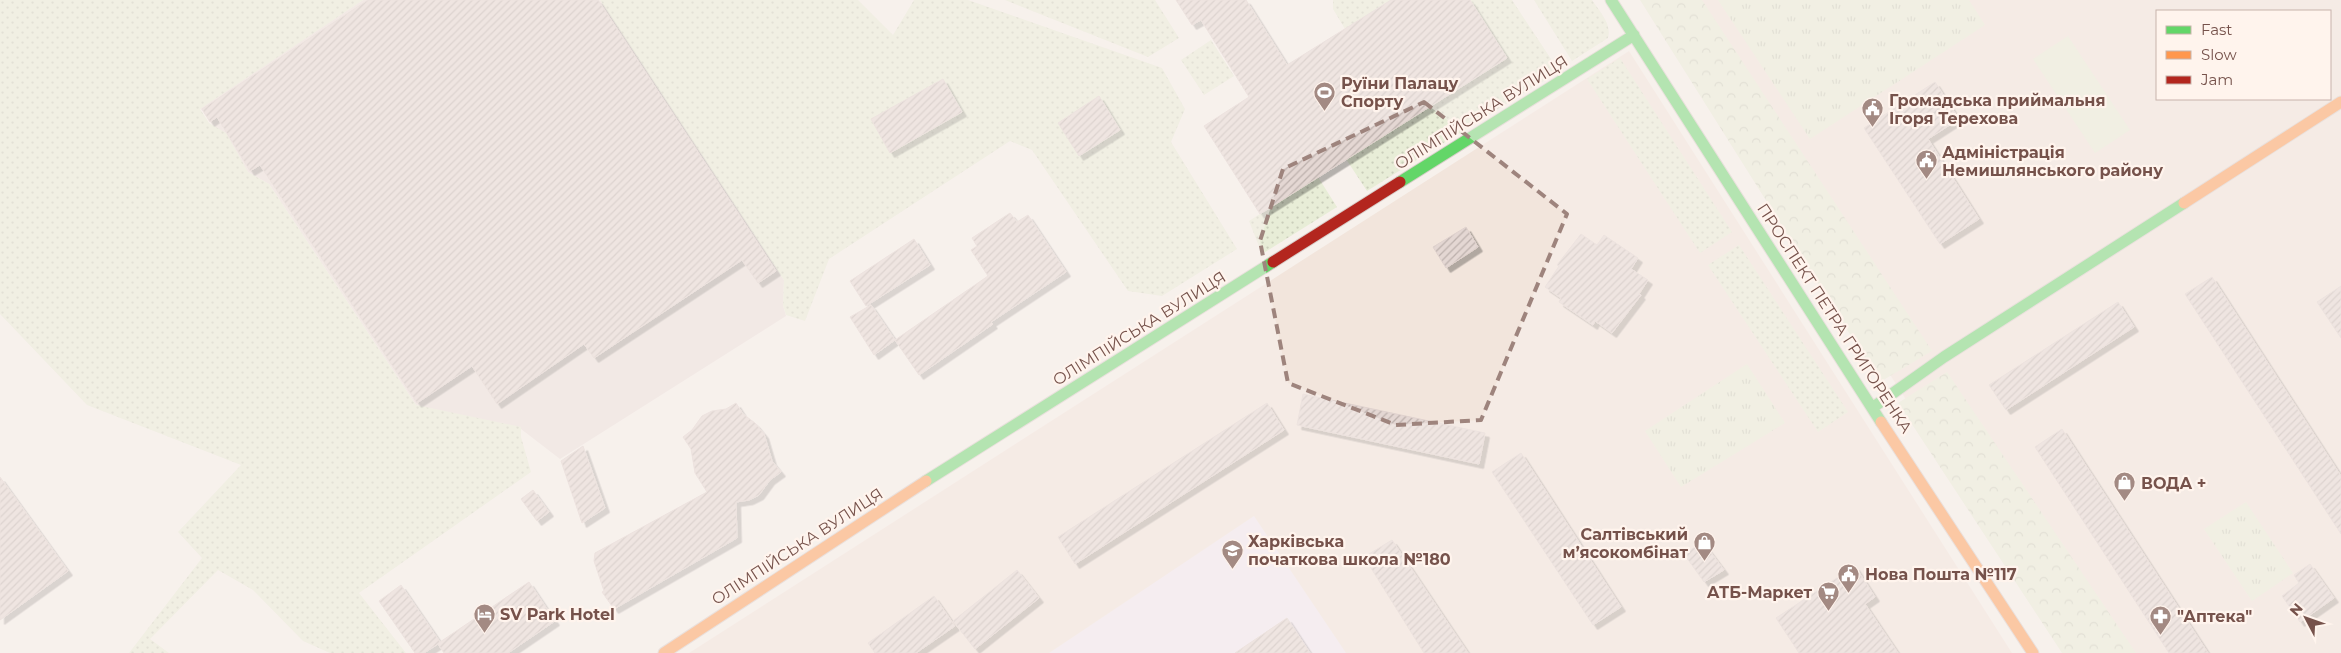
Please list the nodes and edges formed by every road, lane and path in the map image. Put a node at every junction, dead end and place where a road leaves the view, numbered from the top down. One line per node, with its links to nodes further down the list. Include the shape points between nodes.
1 (1611, 0): 2 (street, ПРОСПЕКТ ПЕТРА ГРИГОРЕНКА)
2 (1634, 35): 4 (street, ПРОСПЕКТ ПЕТРА ГРИГОРЕНКА); 5 (street, ОЛІМПІЙСЬКА ВУЛИЦЯ, via 964,457)
3 (2341, 102): 4 (street, via 1944,357)
4 (1872, 408): 6 (street, ПРОСПЕКТ ПЕТРА ГРИГОРЕНКА)
5 (664, 653)
6 (2033, 653)

